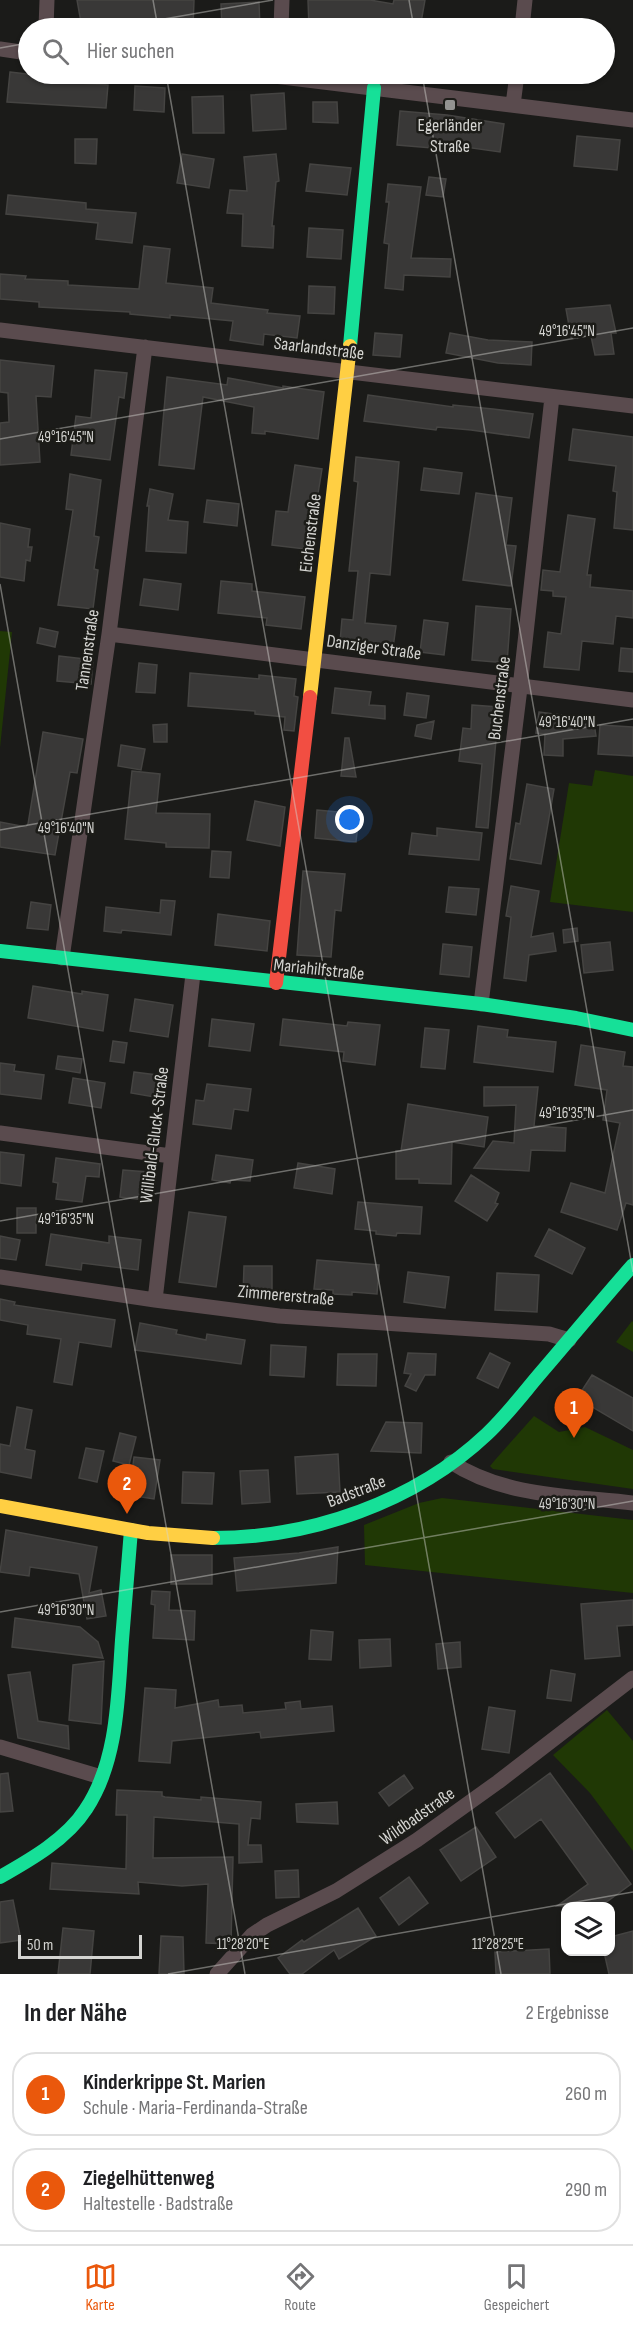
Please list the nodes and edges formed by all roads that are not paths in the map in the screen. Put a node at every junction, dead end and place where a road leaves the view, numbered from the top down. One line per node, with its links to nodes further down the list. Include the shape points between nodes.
1 (47, 0): 4 (street)
2 (282, 0): 5 (street)
3 (525, 0): 6 (street)
4 (46, 18)
5 (281, 18)
6 (523, 18)
7 (0, 50): 8 (street)
8 (18, 52)
9 (353, 84): 11 (street)
10 (516, 84): 12 (street)
11 (374, 87): 12 (street); 16 (street, Eichenstraße)
12 (513, 105): 13 (street)
13 (633, 120)
14 (0, 330): 15 (street, Saarlandstraße)
15 (145, 347): 16 (street, Saarlandstraße); 19 (street, Tannenstraße)
16 (348, 371): 17 (street, Saarlandstraße); 20 (street, Eichenstraße)
17 (552, 397): 18 (street, Saarlandstraße); 21 (street, Buchenstraße)
18 (633, 406)
19 (109, 634): 20 (street, Danziger Straße); 24 (street, Tannenstraße)
20 (313, 658): 21 (street, Danziger Straße); 26 (street, Eichenstraße)
21 (520, 688): 22 (street, Danziger Straße); 27 (street, Buchenstraße)
22 (633, 700)
23 (0, 951): 24 (street, Mariahilfstraße)
24 (62, 958): 25 (street, Mariahilfstraße)
25 (193, 974): 26 (street, Mariahilfstraße); 30 (street, Willibald-Gluck-Straße)
26 (276, 983): 27 (street, Mariahilfstraße)
27 (482, 1004): 28 (street, Mariahilfstraße)
28 (633, 1030)
29 (0, 1133): 30 (street)
30 (171, 1156): 33 (street, Willibald-Gluck-Straße)
31 (633, 1265): 34 (street, Badstraße)
32 (0, 1276): 33 (street, Zimmererstraße)
33 (155, 1300): 34 (street, Zimmererstraße, via 279,1316 549,1334)
34 (569, 1340): 35 (street, Badstraße, via 504,1416)
35 (452, 1462): 36 (street, via 488,1481 511,1487); 38 (street, Badstraße, via 386,1500 313,1526 218,1538)
36 (633, 1503)
37 (0, 1506): 38 (street, Badstraße)
38 (131, 1530): 41 (street, via 114,1720)
39 (633, 1678): 43 (street, Wildbadstraße, via 417,1840 336,1891 252,1935)
40 (0, 1747): 41 (street)
41 (101, 1778): 42 (street, via 88,1808 73,1825)
42 (0, 1877)
43 (217, 1974)

